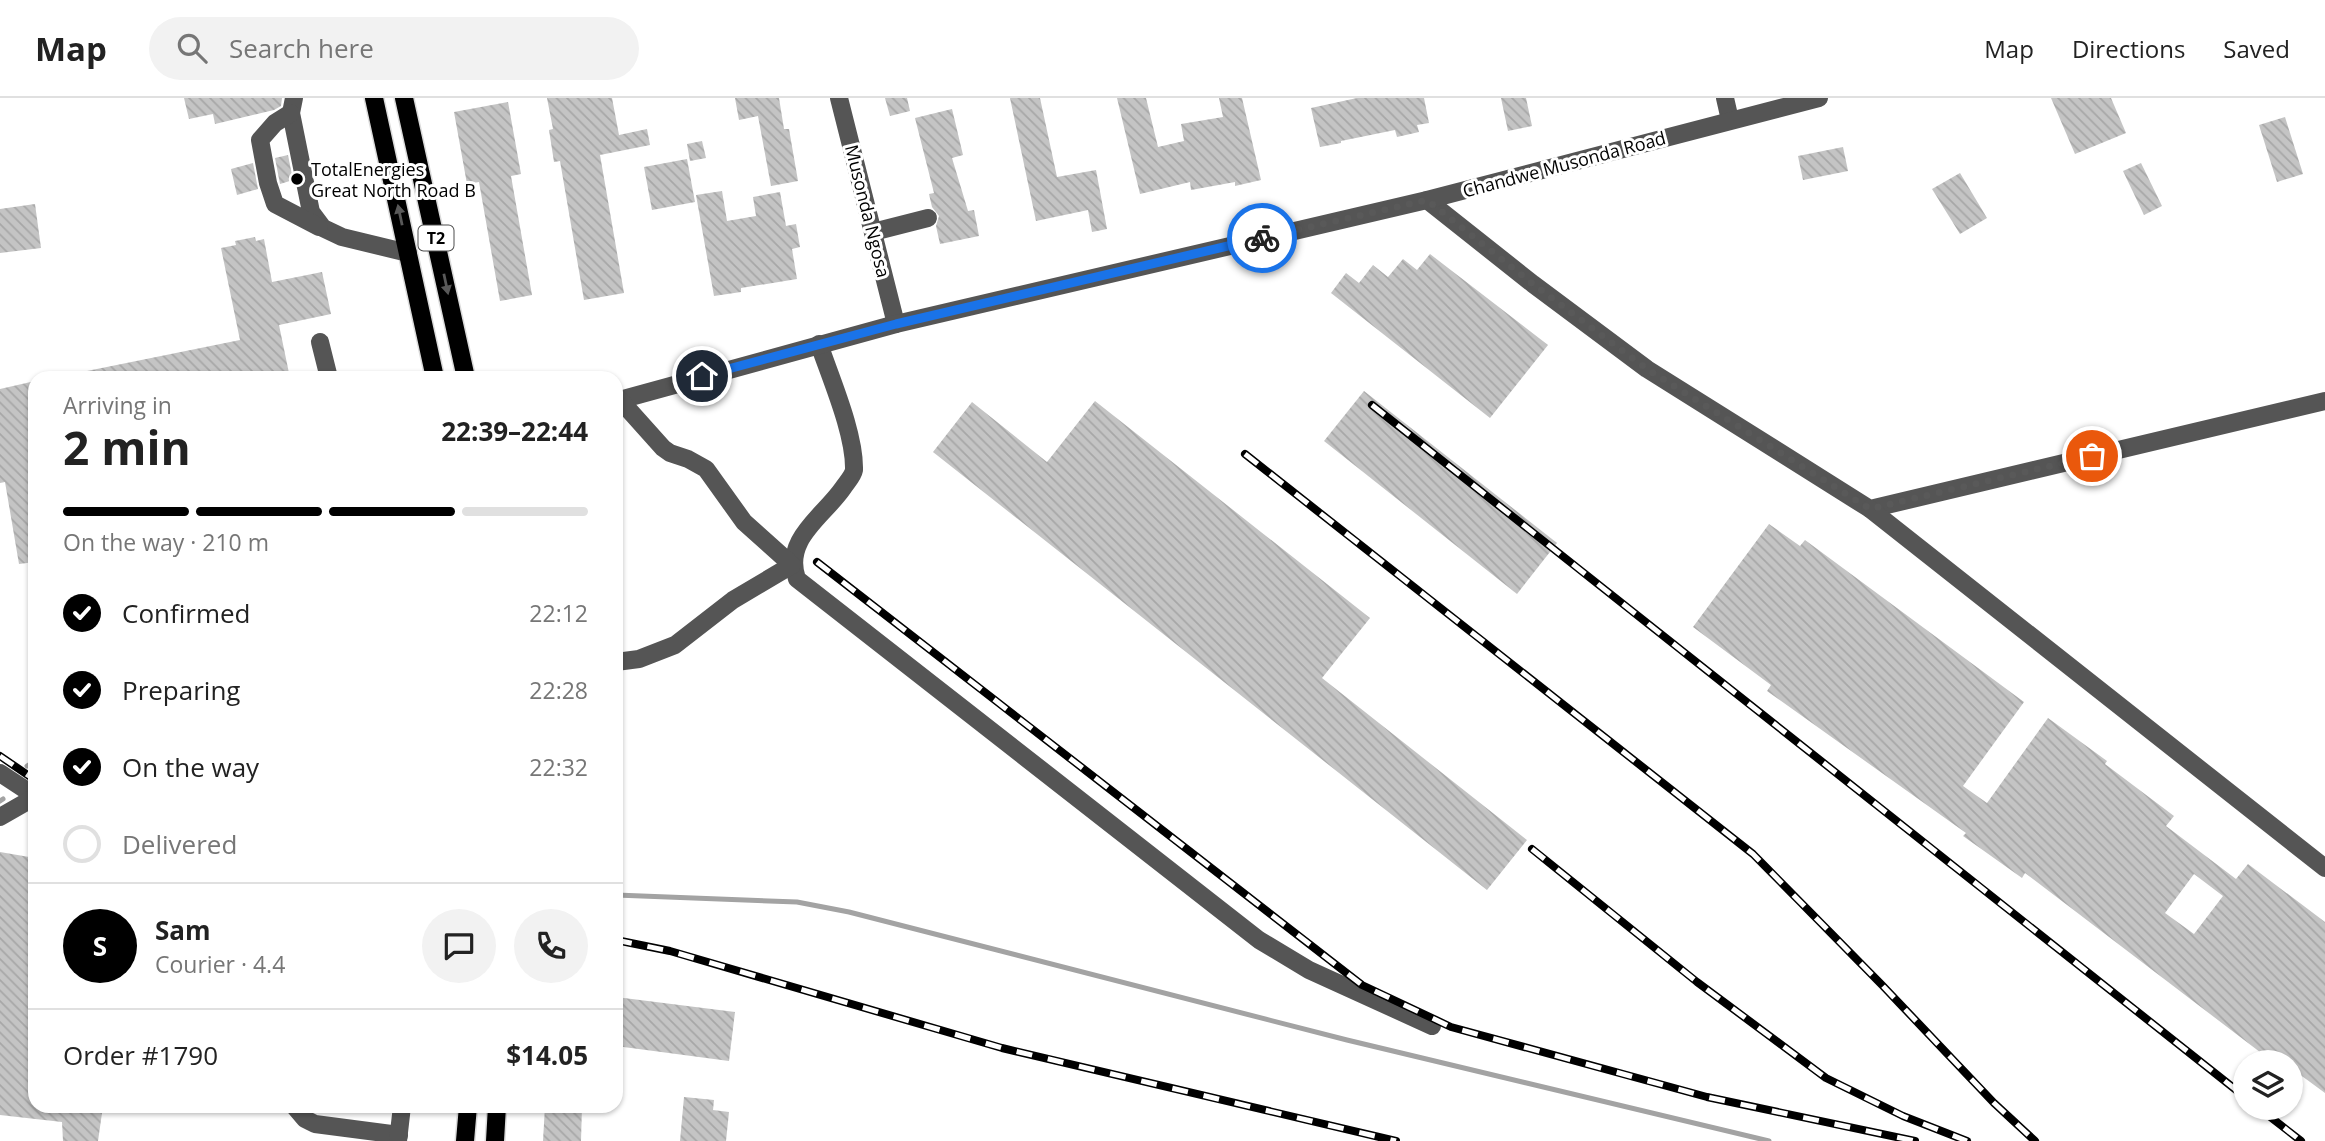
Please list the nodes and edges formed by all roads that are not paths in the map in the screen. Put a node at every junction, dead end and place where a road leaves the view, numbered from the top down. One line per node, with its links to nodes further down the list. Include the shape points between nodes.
1 (374, 98): 12 (main road, T2, one-way to 1)
2 (404, 98): 18 (main road, T2, one-way to 18)
3 (839, 98): 11 (street, Musonda Ngosa)
4 (1725, 98): 7 (street)
5 (1819, 98): 7 (street, Chandwe Musonda Road)
6 (292, 105): 10 (street, via 311,212); 10 (street, via 260,140 268,183 275,204)
7 (1730, 120): 8 (street, Chandwe Musonda Road)
8 (1427, 200): 13 (street, Chandwe Musonda Road); 22 (street, via 1647,369)
9 (928, 218): 11 (street)
10 (323, 228): 12 (street)
11 (873, 232): 13 (street, Musonda Ngosa)
12 (408, 253): 17 (main road, T2)
13 (896, 324): 15 (street, Chandwe Musonda Road)
14 (320, 341): 16 (street)
15 (819, 344): 19 (street, Chandwe Musonda Road); 23 (street, via 852,444 854,473 800,539)
16 (327, 371)
17 (433, 371)
18 (464, 371)
19 (623, 399)
20 (2325, 401): 22 (street)
21 (623, 405): 23 (street, via 670,453 706,469 744,522)
22 (1870, 509): 29 (street)
23 (792, 565): 24 (street, via 733,600 675,645); 30 (street, via 797,579 1259,940 1309,970)
24 (623, 661)
25 (0, 773): 26 (street)
26 (28, 792)
27 (28, 801): 28 (street)
28 (0, 817)
29 (2325, 868)
30 (1432, 1026)
31 (300, 1113): 35 (street, via 315,1124)
32 (401, 1113): 35 (street)
33 (468, 1113): 36 (main road)
34 (497, 1113): 37 (main road)
35 (398, 1138)
36 (466, 1141)
37 (495, 1141)

